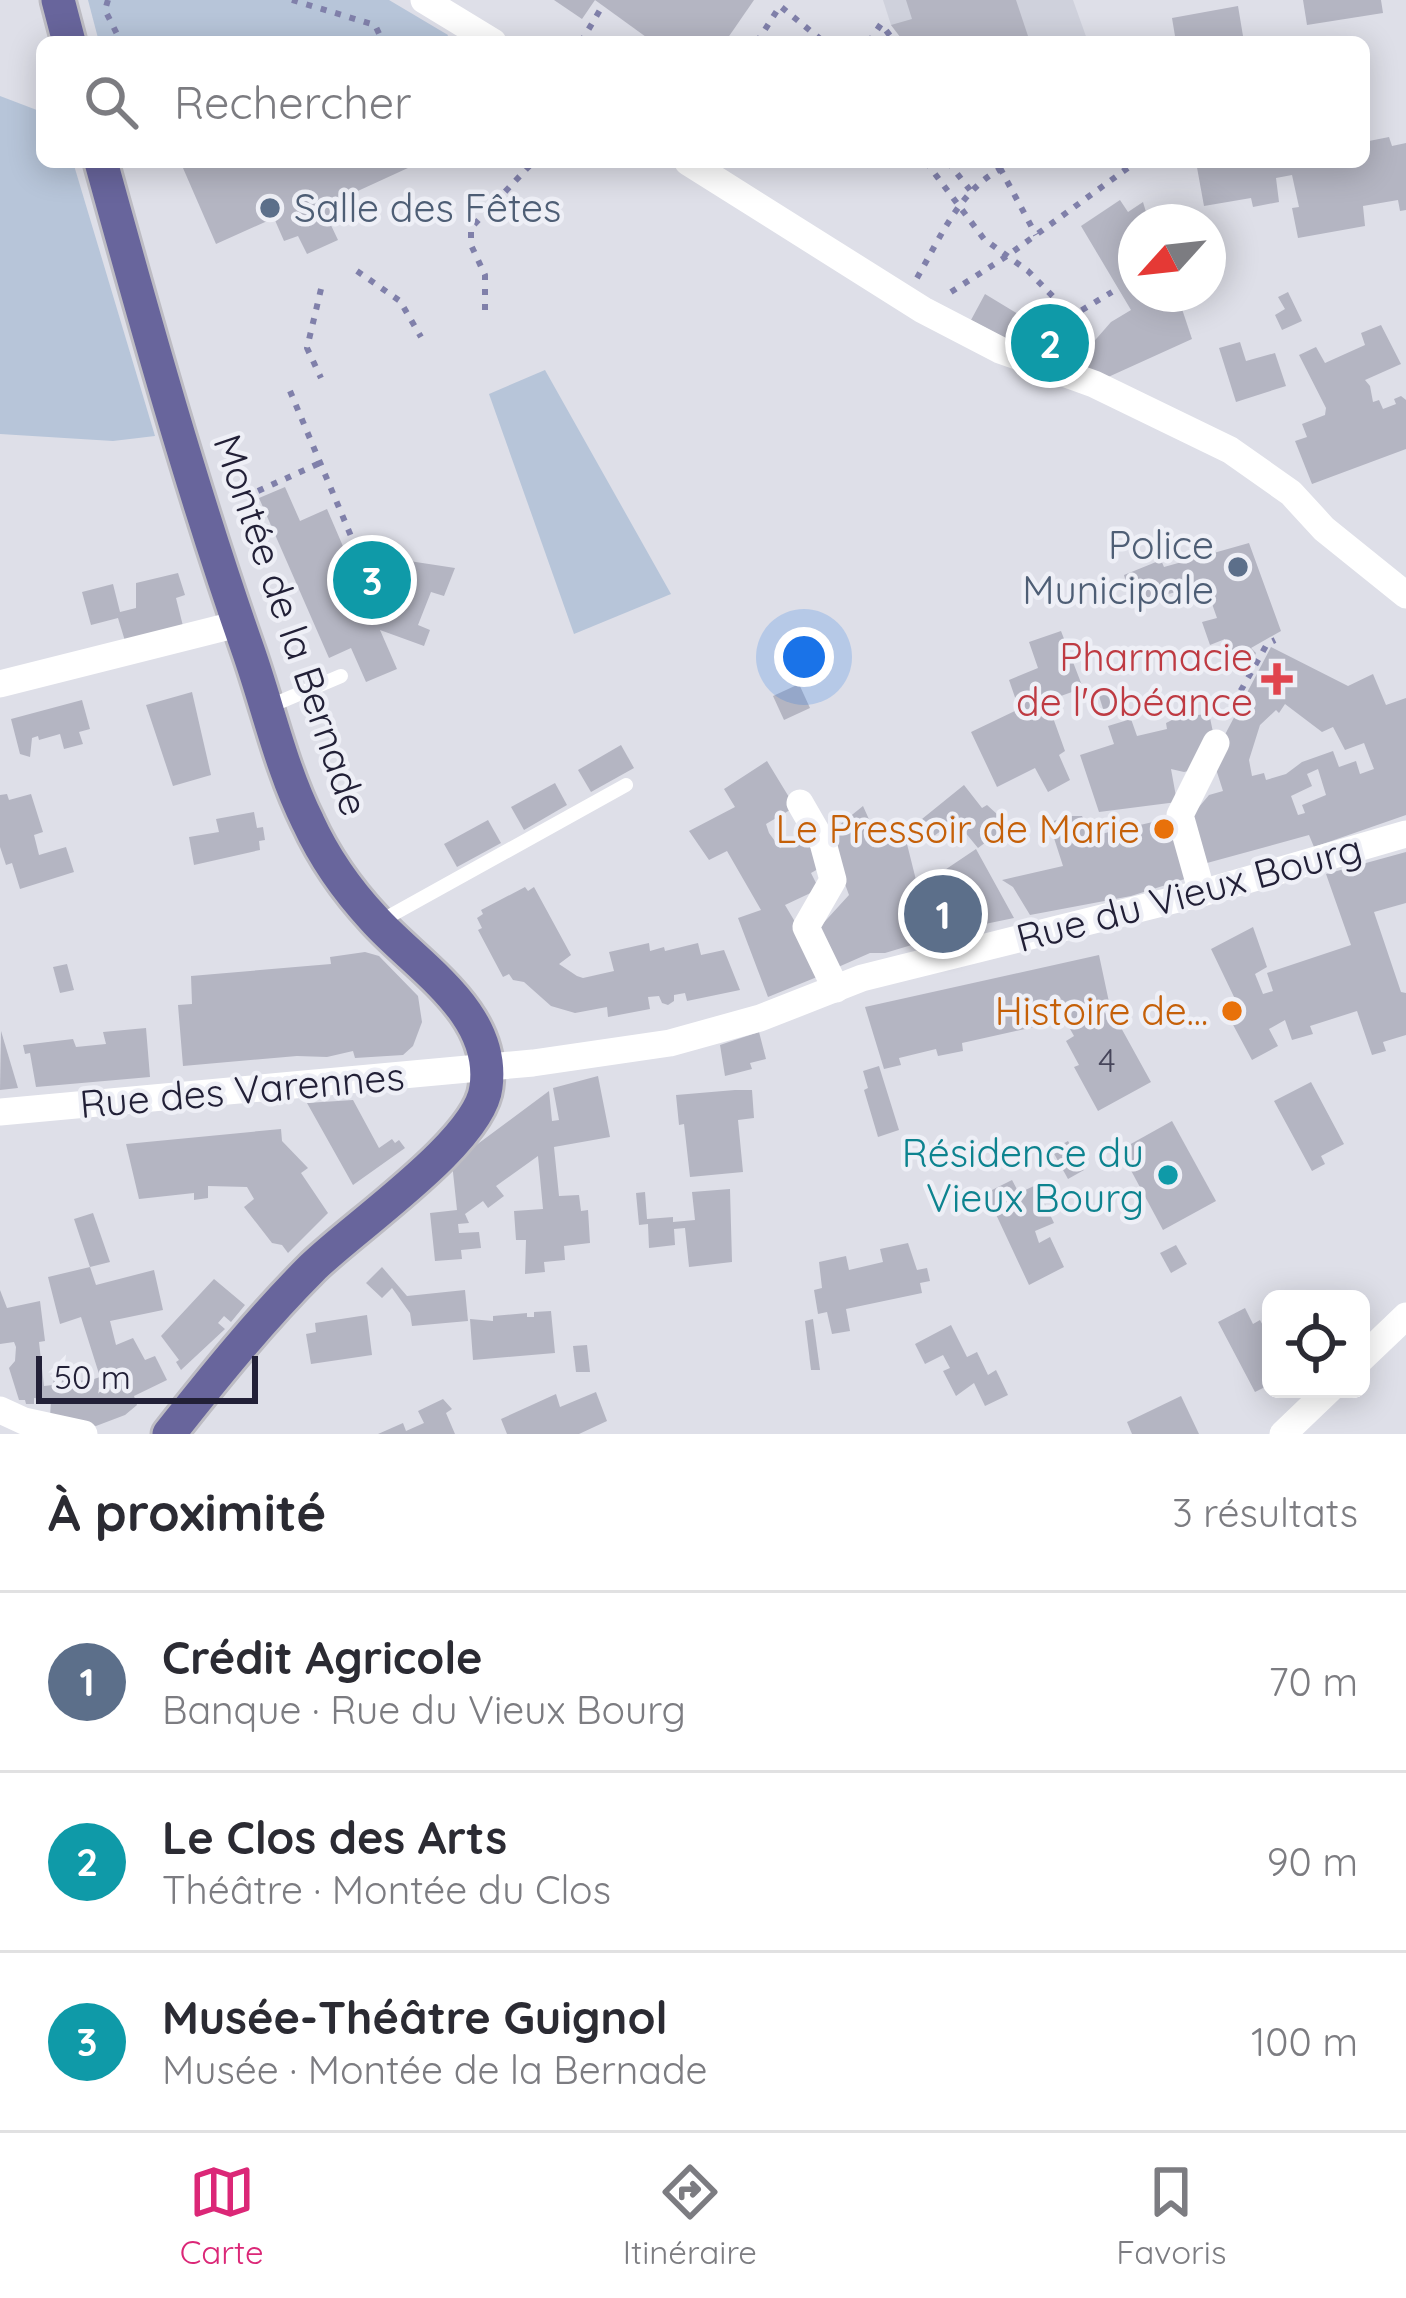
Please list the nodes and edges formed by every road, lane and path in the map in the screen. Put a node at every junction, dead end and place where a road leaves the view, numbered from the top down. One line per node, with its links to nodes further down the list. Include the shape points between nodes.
1 (58, 0): 6 (main road)
2 (108, 0): 7 (path)
3 (292, 0): 8 (path, via 375,25)
4 (424, 0): 9 (street)
5 (603, 5): 10 (path)
6 (67, 36)
7 (118, 36)
8 (380, 36)
9 (483, 36)
10 (585, 36)
11 (761, 36): 12 (path, via 780,6)
12 (817, 36)
13 (103, 168): 36 (main road, Montée de la Bernade)
14 (527, 168): 28 (path, via 471,228)
15 (698, 168): 27 (street)
16 (930, 168): 21 (path)
17 (953, 168): 20 (path)
18 (1000, 168): 20 (path); 22 (path)
19 (1128, 168): 22 (path)
20 (970, 190): 21 (path)
21 (959, 206): 23 (path); 27 (path)
22 (1036, 235): 23 (path)
23 (1007, 256): 26 (path, via 1072,316); 27 (path)
24 (357, 271): 29 (path, via 400,301)
25 (321, 289): 30 (path, via 307,348)
26 (1112, 292)
27 (914, 304): 35 (street, via 1230,450)
28 (485, 310)
29 (421, 337)
30 (321, 378)
31 (290, 391): 32 (path)
32 (320, 463): 33 (path); 34 (path)
33 (258, 491)
34 (356, 548)
35 (1406, 595)
36 (238, 624): 39 (street); 40 (main road, Montée de la Bernade)
37 (1275, 640): 41 (path)
38 (341, 676): 40 (lane)
39 (0, 684)
40 (266, 708): 46 (main road, Montée de la Bernade, via 308,822)
41 (1216, 743): 45 (street, via 1180,815)
42 (626, 785): 46 (lane)
43 (800, 803): 47 (street, via 833,880 806,927)
44 (1406, 834): 45 (street, Rue du Vieux Bourg)
45 (1202, 893): 47 (street, Rue du Vieux Bourg)
46 (377, 923): 48 (main road, Montée de la Bernade, via 470,1019)
47 (836, 989): 48 (street, Rue du Vieux Bourg, via 670,1043)
48 (485, 1068): 49 (street, Rue des Varennes); 55 (main road, via 487,1089 473,1119 312,1268)
49 (0, 1112)
50 (1406, 1316): 51 (street)
51 (1370, 1350)
52 (1321, 1398): 56 (street)
53 (0, 1410): 54 (street)
54 (84, 1434)
55 (170, 1434)
56 (1283, 1434)

